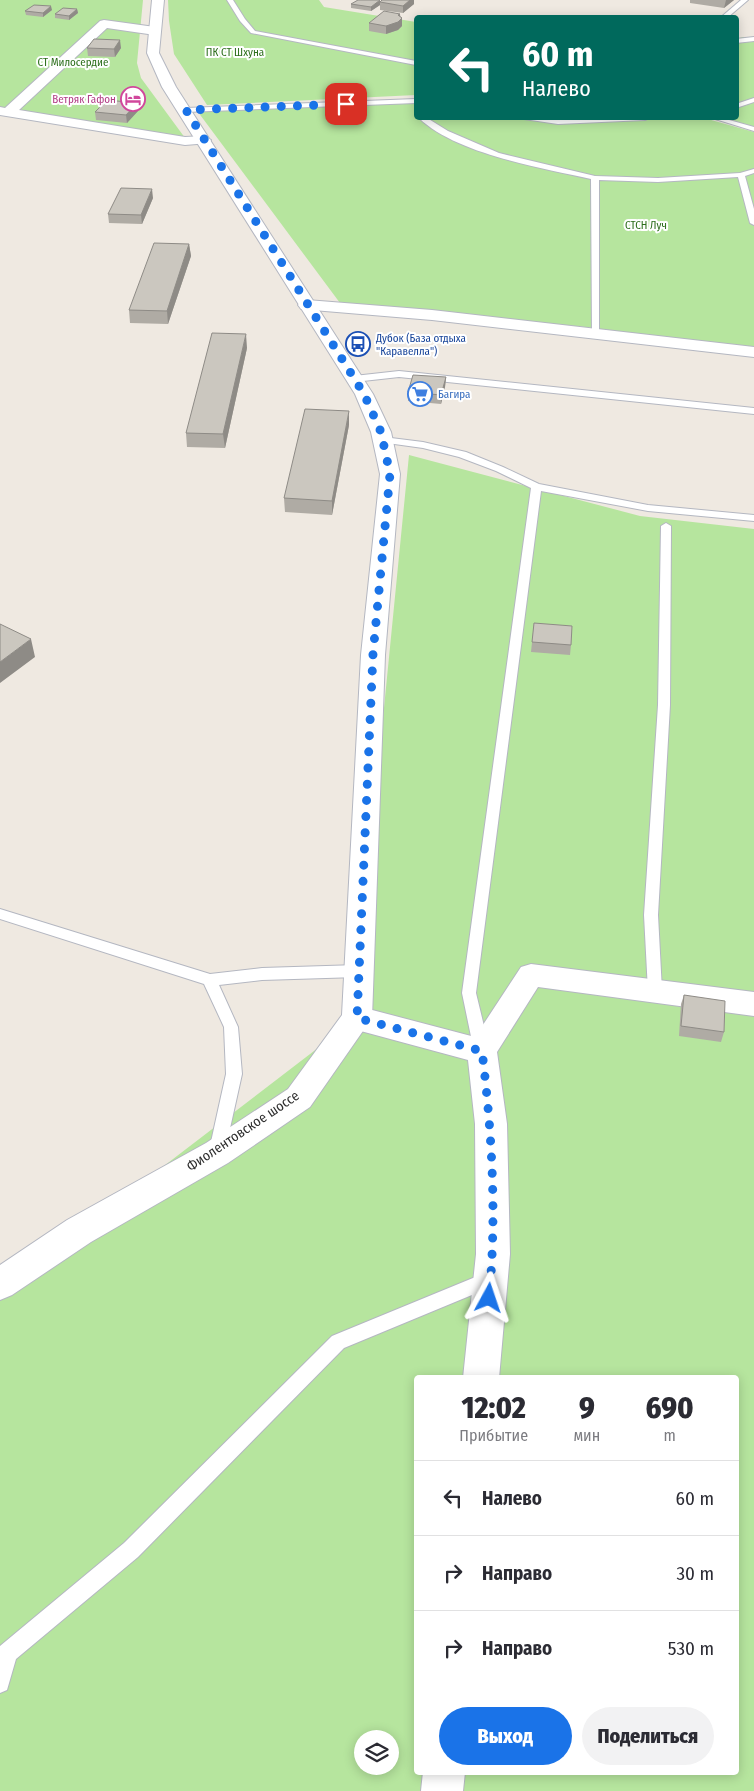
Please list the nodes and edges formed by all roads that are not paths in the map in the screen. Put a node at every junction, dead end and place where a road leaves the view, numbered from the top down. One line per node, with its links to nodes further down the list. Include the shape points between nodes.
1 (158, 0): 5 (main road)
2 (230, 0): 8 (lane, via 253,32)
3 (745, 0): 4 (lane)
4 (727, 15)
5 (155, 31): 14 (main road, via 153,53 169,87); 15 (main road, via 104,24)
6 (754, 39): 7 (lane)
7 (739, 41)
8 (414, 63)
9 (754, 100): 12 (lane)
10 (414, 101): 11 (lane)
11 (402, 102): 13 (lane); 14 (lane)
12 (739, 105)
13 (409, 107)
14 (186, 110): 21 (main road)
15 (4, 112): 21 (main road, via 185,141)
16 (426, 120): 24 (lane, via 445,133 497,155)
17 (540, 120): 18 (lane)
18 (602, 120)
19 (723, 120): 20 (lane)
20 (754, 129)
21 (204, 140): 26 (main road)
22 (754, 171): 23 (lane)
23 (741, 175): 24 (lane, via 658,180); 25 (lane)
24 (595, 178): 27 (lane)
25 (754, 223)
26 (307, 305): 27 (main road, via 432,315); 29 (main road)
27 (596, 334): 28 (main road)
28 (754, 352)
29 (354, 379): 30 (lane, via 399,374); 31 (main road, via 364,394)
30 (754, 412)
31 (383, 440): 32 (lane, via 414,442 459,453 506,470); 36 (main road, via 390,474 373,654)
32 (536, 487): 33 (lane, via 648,508); 41 (lane, via 469,993)
33 (754, 518)
34 (666, 526): 38 (lane, via 664,705 651,915)
35 (0, 914): 37 (lane)
36 (358, 971): 37 (lane, via 262,974); 40 (main road)
37 (210, 980): 42 (lane, via 231,1027 234,1074)
38 (655, 991): 39 (main road); 41 (main road, via 531,975)
39 (754, 1004)
40 (357, 1018): 41 (main road); 42 (main road, Фиолентовское шоссе, via 298,1098)
41 (482, 1051): 43 (main road, via 491,1124)
42 (217, 1153): 44 (main road, Фиолентовское шоссе, via 79,1231)
43 (491, 1279): 45 (main road); 46 (lane, via 338,1342 131,1550)
44 (0, 1284)
45 (481, 1375)
46 (3, 1656): 47 (lane)
47 (0, 1683)
48 (444, 1775): 49 (main road)
49 (442, 1791)

